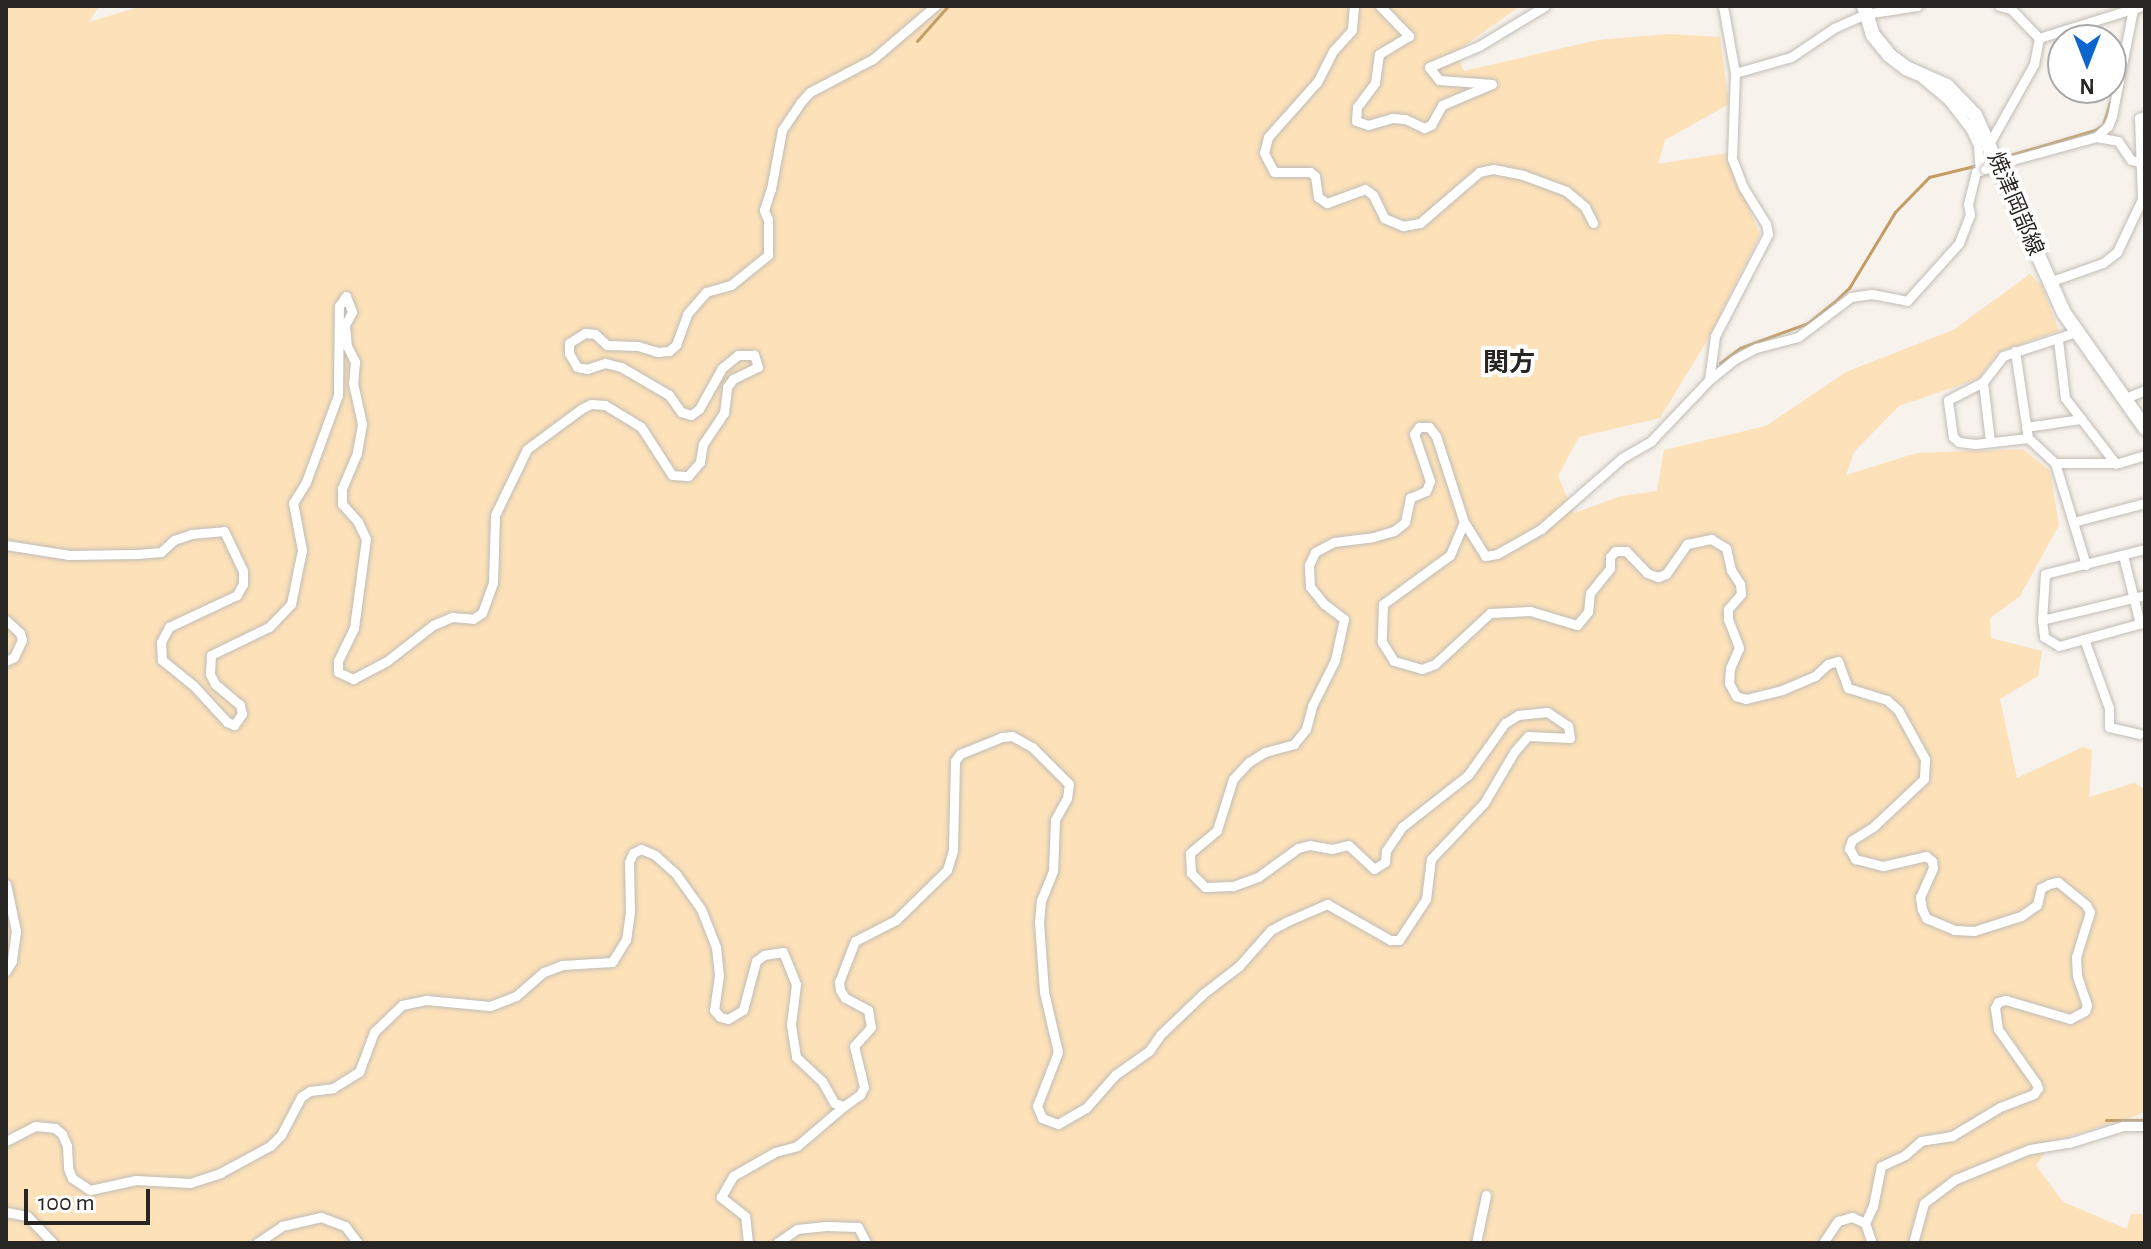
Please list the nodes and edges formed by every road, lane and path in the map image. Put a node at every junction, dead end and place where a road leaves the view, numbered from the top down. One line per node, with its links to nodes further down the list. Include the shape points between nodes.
1 (935, 6): 39 (street, via 873,59 810,92 800,103 782,130 764,210 768,255 731,285 706,292 687,314 676,345 658,352 607,345 585,333 569,343 577,367 621,367 669,395 681,412 691,415 722,368 738,355 754,355 758,367 727,387 724,413 688,476 672,475 641,427 605,405 581,409 527,449 495,515 493,583 482,613 473,619 452,617 433,625 387,661 353,679 338,672 354,628 366,539 342,504 362,424 353,383 355,362 347,346 345,325 352,312 346,296 339,306 338,395 293,503 302,550 291,604 269,627 211,655 215,684 240,705 242,714 234,725 162,660 161,642 169,627 237,595 243,571 224,531 191,534 161,552 137,554 69,555)
2 (1354, 6): 19 (street, via 1352,30 1333,51 1317,82 1268,137 1264,153 1274,172 1310,172 1318,197 1327,203 1370,191 1384,218 1403,226 1420,223 1479,172 1493,169 1566,191 1585,207)
3 (1380, 6): 4 (street, via 1409,36 1379,54 1375,83 1357,107 1356,121 1368,125 1405,119 1424,128 1442,105 1492,84 1439,80 1429,67 1479,46)
4 (1545, 6)
5 (1723, 6): 12 (street)
6 (1917, 6): 8 (street)
7 (2003, 6): 11 (street)
8 (1905, 7): 10 (street)
9 (2130, 9): 11 (street); 15 (street, via 2112,116)
10 (1864, 10): 12 (street, via 1791,57); 13 (main road, 焼津岡部線, via 1878,43)
11 (2039, 38): 16 (street, via 2034,64)
12 (1735, 73): 24 (street, via 1732,158 1768,234 1715,336)
13 (1918, 73): 16 (main road, 焼津岡部線, via 1947,86 1975,115); 18 (street, via 1970,128)
14 (2145, 116): 17 (street, via 2139,118)
15 (2096, 137): 17 (street, via 2118,141 2131,160); 18 (street, bridge)
16 (1989, 144): 20 (main road, 焼津岡部線)
17 (2143, 163): 20 (street, via 2142,199 2115,256)
18 (1983, 170): 24 (street, via 1976,172 1967,228 1959,243 1907,301 1872,294 1851,297 1798,337 1745,353)
19 (1593, 223)
20 (2049, 282): 21 (main road, 焼津岡部線)
21 (2076, 332): 22 (street); 27 (main road, 焼津岡部線)
22 (2058, 340): 23 (street); 28 (street, via 2062,387)
23 (2015, 351): 25 (street, via 2003,356); 29 (street)
24 (1709, 380): 37 (street, via 1662,432 1622,458 1541,529 1485,556)
25 (1983, 382): 32 (street); 32 (street, via 1948,400 1953,437 1967,443)
26 (2145, 390): 27 (street)
27 (2123, 399): 30 (main road, 焼津岡部線)
28 (2081, 419): 29 (street); 35 (street)
29 (2026, 427): 31 (street)
30 (2145, 428)
31 (2028, 438): 32 (street); 34 (street)
32 (1990, 442)
33 (2145, 455): 35 (street)
34 (2055, 463): 35 (street); 38 (street)
35 (2116, 464)
36 (2145, 503): 38 (street)
37 (1464, 522): 53 (street, via 1436,436 1429,427 1419,427 1414,434 1430,481 1426,491 1410,498 1405,522 1373,537 1334,542 1315,552 1309,565 1310,587 1344,619 1335,660 1306,729 1294,744 1265,752 1233,779 1217,830 1190,853 1196,881 1217,888 1246,883 1310,845 1348,845 1374,869 1385,862 1402,827 1468,775 1505,723 1532,711 1561,718 1570,738 1528,736 1484,803 1431,859 1426,899 1405,935 1390,940 1327,904 1303,913 1271,930 1086,1108 1051,1123 1037,1106 1058,1052 1044,992 1039,922 1053,871 1055,820 1069,784 1020,739 1002,737 955,761 953,850 947,870 896,920 855,941 840,990 868,1010 871,1027 854,1046 864,1087); 58 (street, via 1450,555 1383,604 1382,642 1394,661 1422,669 1435,664 1490,613 1530,611 1577,625 1615,551 1626,551 1658,577 1666,574 1687,544 1711,539 1726,548 1740,584 1741,594 1728,609 1739,648 1729,683 1736,696 1746,699 1782,690 1838,661 1848,688 1887,700 1898,710 1925,759 1924,779 1852,840 1849,848 1855,859 1883,866 1926,856 1933,868 1920,897 1922,909 1926,918 1954,930 1974,931 2021,916 2037,905 2041,888 2058,882 2086,905 2090,912 2076,957 2085,1011 2070,1019 2006,1000 1995,1008 1998,1029 2038,1088 2034,1094 1952,1136 1921,1141 1881,1166)
38 (2073, 522): 42 (street)
39 (6, 545)
40 (2145, 549): 41 (street)
41 (2123, 555): 42 (street); 44 (street)
42 (2086, 565): 46 (street, via 2045,574)
43 (2145, 595): 44 (street)
44 (2134, 598): 46 (street); 47 (street)
45 (6, 620): 49 (street, via 22,640)
46 (2042, 620): 48 (street, via 2044,637 2059,646)
47 (2143, 623): 48 (street)
48 (2084, 639): 50 (street, via 2109,708 2109,727)
49 (6, 661)
50 (2139, 734)
51 (6, 884): 52 (street, via 16,931)
52 (6, 971)
53 (844, 1106): 55 (street, via 834,1103 822,1081 796,1057 791,1014 796,984 783,952 756,961 743,1010 728,1019 720,1017 714,1010 716,947 701,909 676,874 641,849 629,862 626,940 612,962 562,965 544,972 516,996 490,1006 426,1000 402,1005 374,1032 359,1072 333,1088 301,1097 276,1140 220,1173 190,1183 136,1180 90,1190 72,1178 67,1146 55,1128 35,1126); 62 (street, via 797,1146 733,1176 721,1197 745,1216)
54 (2145, 1126): 68 (street, via 2123,1126 2030,1149 1956,1179 1924,1203)
55 (6, 1141)
56 (1486, 1195): 65 (street)
57 (6, 1212): 59 (street, via 27,1216)
58 (1865, 1223): 66 (street, via 1852,1217 1838,1221); 67 (street)
59 (53, 1243)
60 (257, 1243): 61 (street, via 282,1226 321,1217 345,1226)
61 (358, 1243)
62 (748, 1243)
63 (777, 1243): 64 (street, via 797,1229 826,1226 858,1227)
64 (866, 1243)
65 (1476, 1243)
66 (1823, 1243)
67 (1872, 1243)
68 (1913, 1243)

